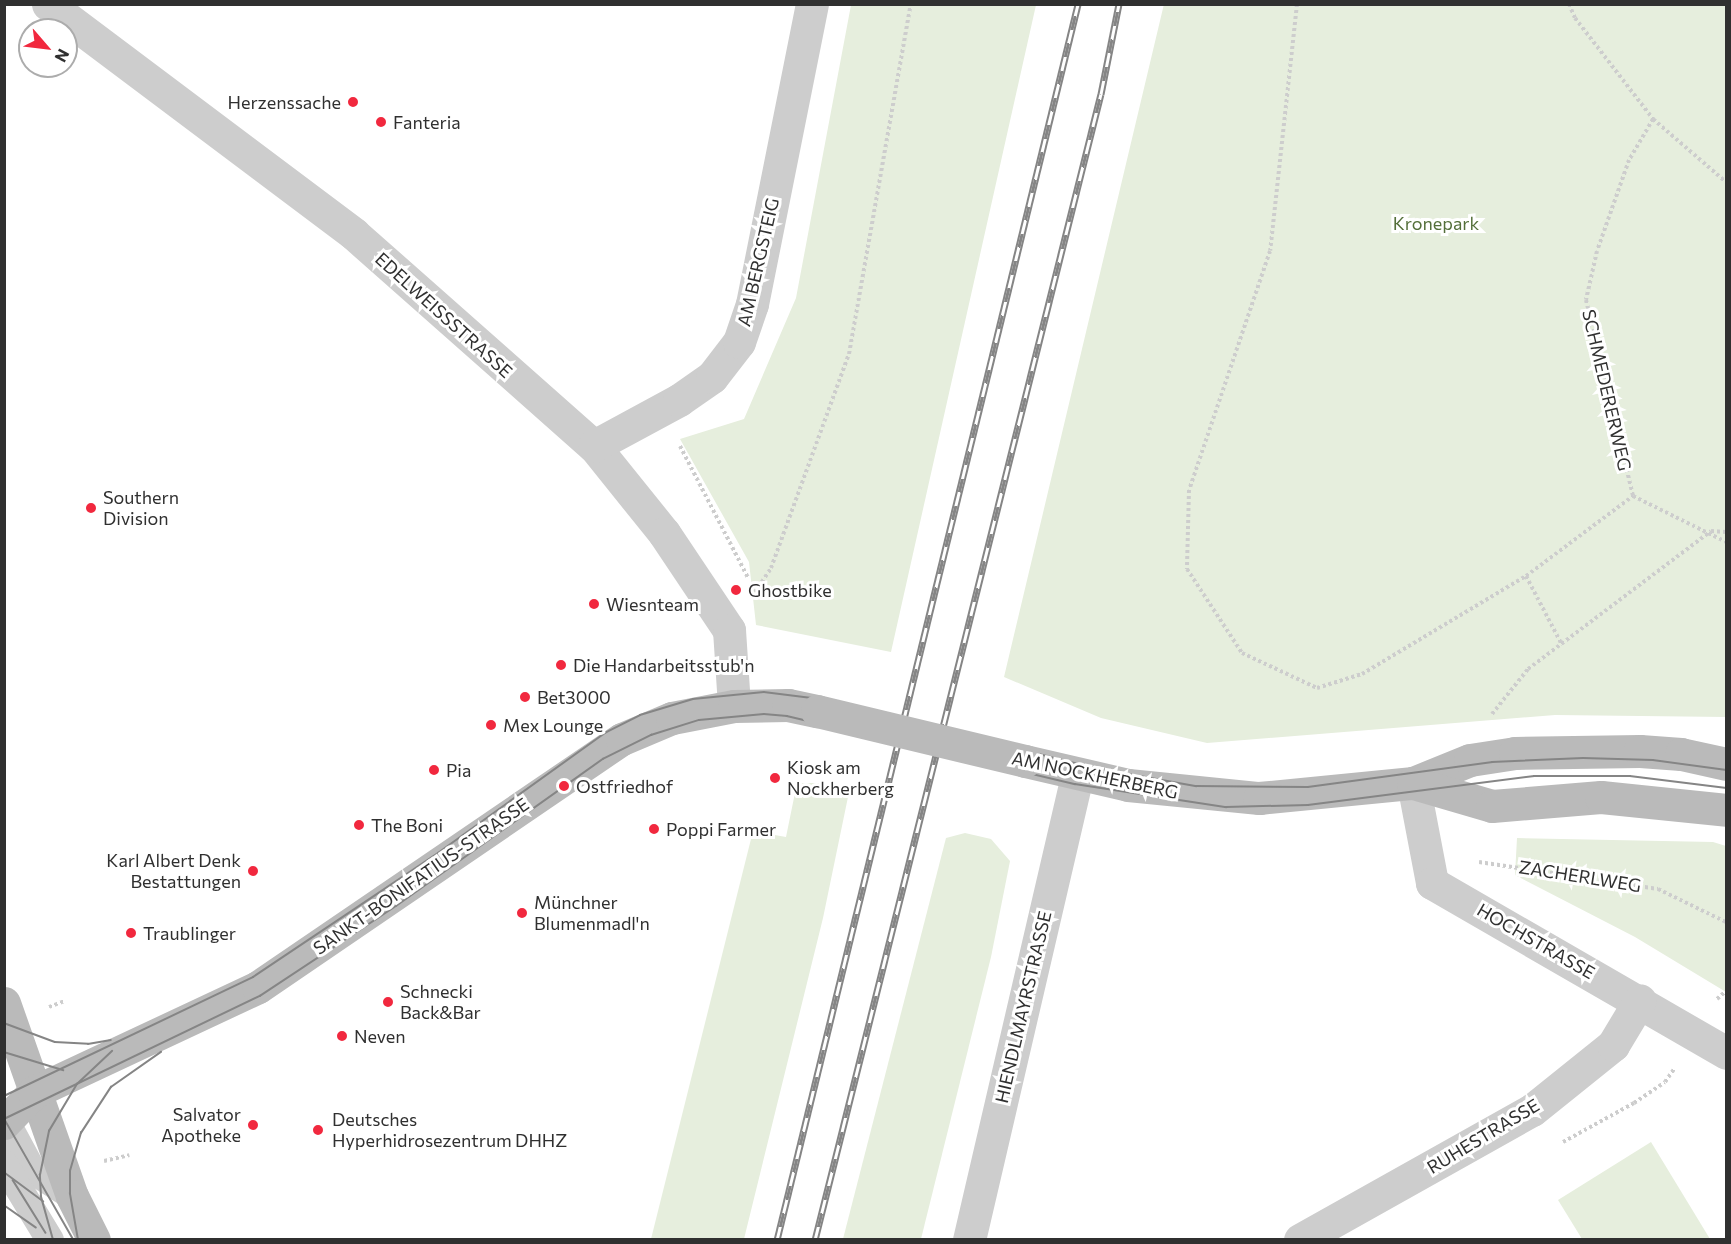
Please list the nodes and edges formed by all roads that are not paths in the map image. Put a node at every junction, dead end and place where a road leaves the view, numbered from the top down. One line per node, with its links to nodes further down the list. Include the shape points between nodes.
1 (48, 4): 3 (street, EDELWEISSSTRASSE, via 354,234)
2 (813, 4): 3 (street, AM BERGSTEIG, via 753,304 742,333 712,377 662,410)
3 (594, 446): 4 (street, EDELWEISSSTRASSE, via 664,532 729,630)
4 (734, 705): 5 (main road, SANKT-BONIFATIUS-STRASSE, via 788,705); 13 (main road, SANKT-BONIFATIUS-STRASSE, via 672,718 622,739 258,987)
5 (817, 711): 7 (main road, AM NOCKHERBERG, bridge)
6 (1726, 764): 8 (main road, AM NOCKHERBERG, via 1682,754 1640,751 1525,753 1470,759)
7 (1077, 775): 8 (main road, AM NOCKHERBERG, via 1226,798 1309,796); 17 (street, HIENDLMAYRSTRASSE)
8 (1413, 783): 9 (main road, AM NOCKHERBERG, via 1492,806 1601,796); 10 (street, HOCHSTRASSE, via 1432,883)
9 (1726, 810)
10 (1640, 1000): 12 (street, HOCHSTRASSE); 18 (street, RUHESTRASSE, via 1613,1045 1532,1110)
11 (4, 1003): 13 (main road, via 17,1029)
12 (1726, 1053)
13 (11, 1110): 16 (main road, via 72,1196)
14 (4, 1164): 15 (lane)
15 (50, 1239)
16 (94, 1239)
17 (969, 1239)
18 (1300, 1239)

